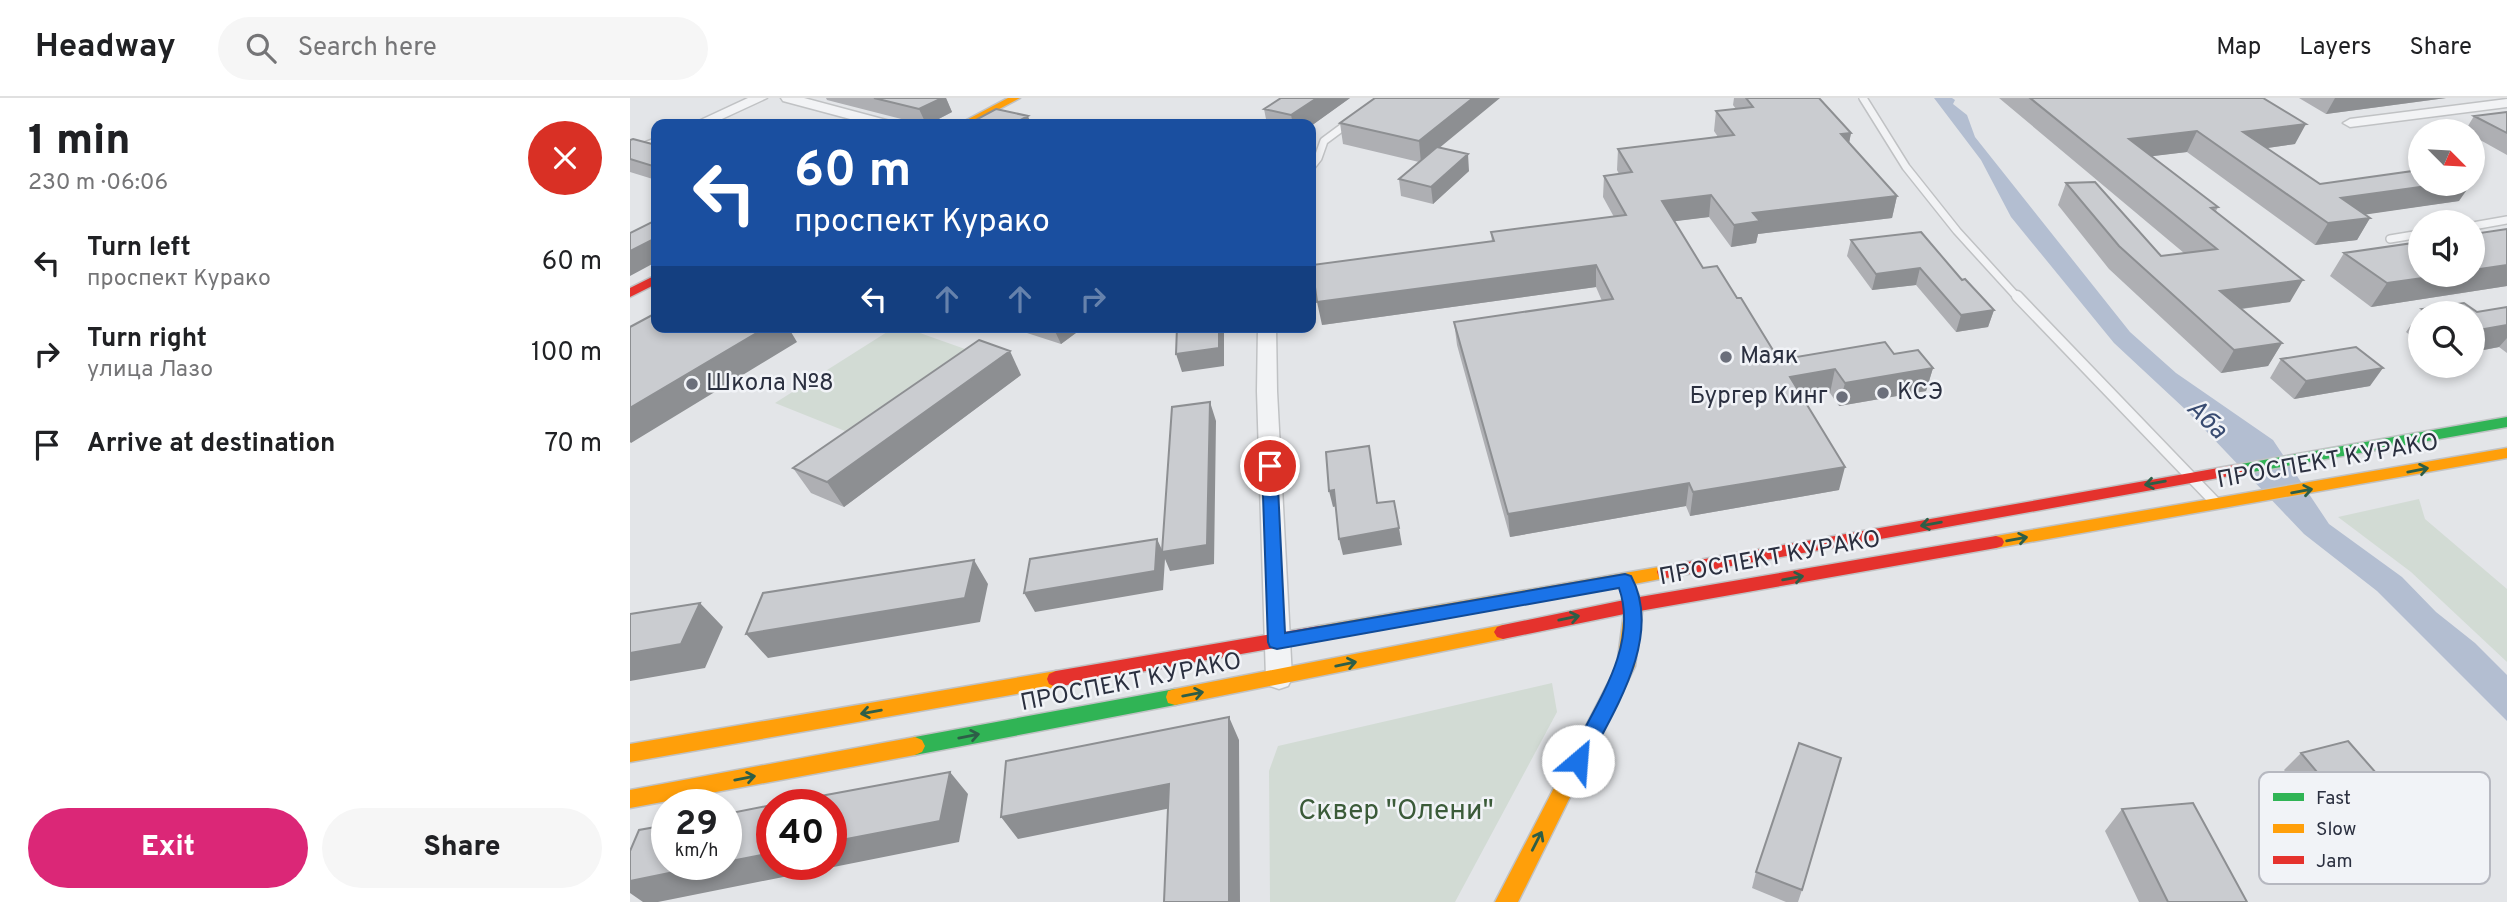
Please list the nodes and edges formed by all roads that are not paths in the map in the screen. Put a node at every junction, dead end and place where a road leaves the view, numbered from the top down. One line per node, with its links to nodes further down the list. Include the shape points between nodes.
1 (760, 98): 7 (street)
2 (788, 98): 8 (street)
3 (1015, 98): 9 (main road)
4 (1863, 98): 23 (lane, via 1906,167 1958,231)
5 (2507, 103): 10 (street)
6 (1363, 112): 13 (lane, via 1324,141)
7 (711, 119)
8 (866, 119)
9 (974, 119)
10 (2350, 123)
11 (651, 144): 12 (street)
12 (630, 154)
13 (1316, 161)
14 (2507, 220): 15 (lane)
15 (2485, 224)
16 (2408, 236): 17 (lane)
17 (2390, 239)
18 (651, 282): 19 (main road)
19 (630, 293)
20 (1267, 333): 27 (street)
21 (2507, 422): 23 (main road, ПРОСПЕКТ КУРАКО)
22 (2507, 453): 24 (main road, ПРОСПЕКТ КУРАКО, one-way to 22)
23 (2191, 477): 24 (lane); 25 (main road, ПРОСПЕКТ КУРАКО, one-way to 25)
24 (2218, 505): 26 (main road, ПРОСПЕКТ КУРАКО, one-way to 24)
25 (1625, 580): 26 (main road); 27 (main road, ПРОСПЕКТ КУРАКО)
26 (1634, 605): 28 (main road, ПРОСПЕКТ КУРАКО, one-way to 26); 31 (main road, one-way to 26, via 1626,666)
27 (1277, 642): 28 (street); 29 (main road, ПРОСПЕКТ КУРАКО, one-way to 29)
28 (1279, 678): 30 (main road, ПРОСПЕКТ КУРАКО, one-way to 28)
29 (630, 753)
30 (630, 799)
31 (1506, 902)

